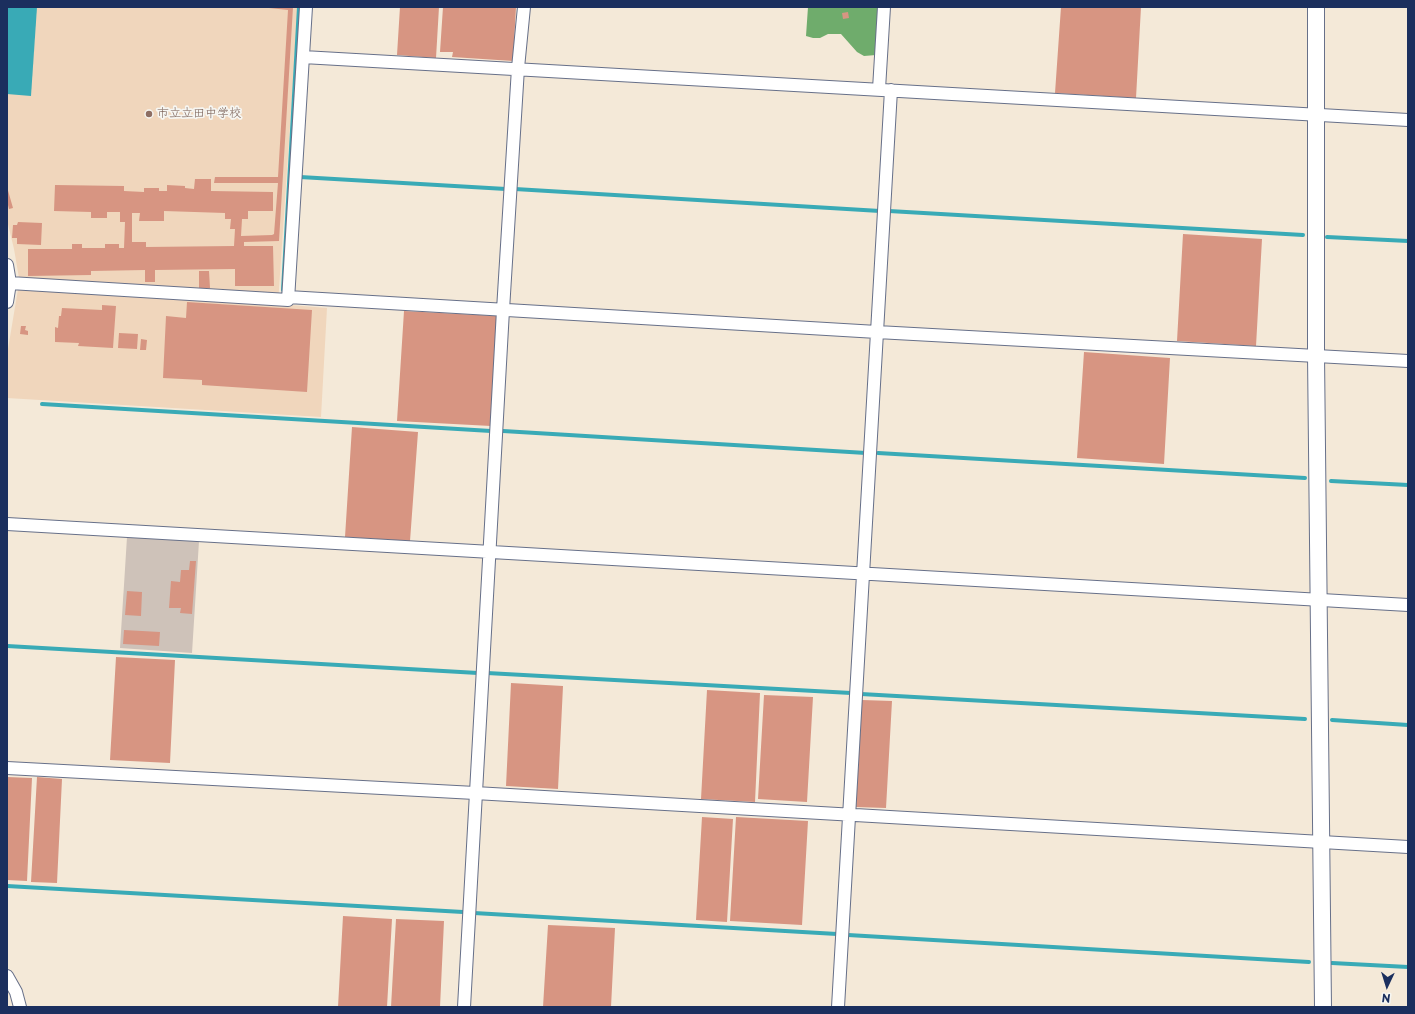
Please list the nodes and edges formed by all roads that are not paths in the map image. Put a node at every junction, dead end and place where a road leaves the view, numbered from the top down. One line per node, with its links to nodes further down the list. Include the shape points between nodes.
1 (306, 7): 5 (street)
2 (524, 7): 6 (street)
3 (884, 7): 7 (street)
4 (1316, 7): 8 (street)
5 (303, 57): 6 (street); 12 (street)
6 (518, 68): 7 (street); 14 (street)
7 (885, 90): 8 (street); 15 (street)
8 (1316, 115): 9 (street); 16 (street)
9 (1408, 120)
10 (7, 265): 11 (street)
11 (10, 283): 12 (street, via 288,300); 13 (street)
12 (288, 297): 14 (street)
13 (7, 302)
14 (503, 310): 15 (street); 19 (street)
15 (877, 332): 16 (street); 20 (street)
16 (1316, 355): 17 (street); 21 (street)
17 (1408, 361)
18 (7, 524): 19 (street)
19 (490, 552): 20 (street); 24 (street)
20 (863, 574): 21 (street); 25 (street)
21 (1319, 600): 22 (street); 26 (street)
22 (1408, 605)
23 (7, 768): 24 (street)
24 (475, 793): 25 (street); 30 (street)
25 (850, 815): 26 (street); 31 (street)
26 (1322, 842): 27 (street); 32 (street)
27 (1408, 847)
28 (7, 976): 29 (street, via 16,992)
29 (20, 1007)
30 (464, 1007)
31 (838, 1007)
32 (1323, 1007)

